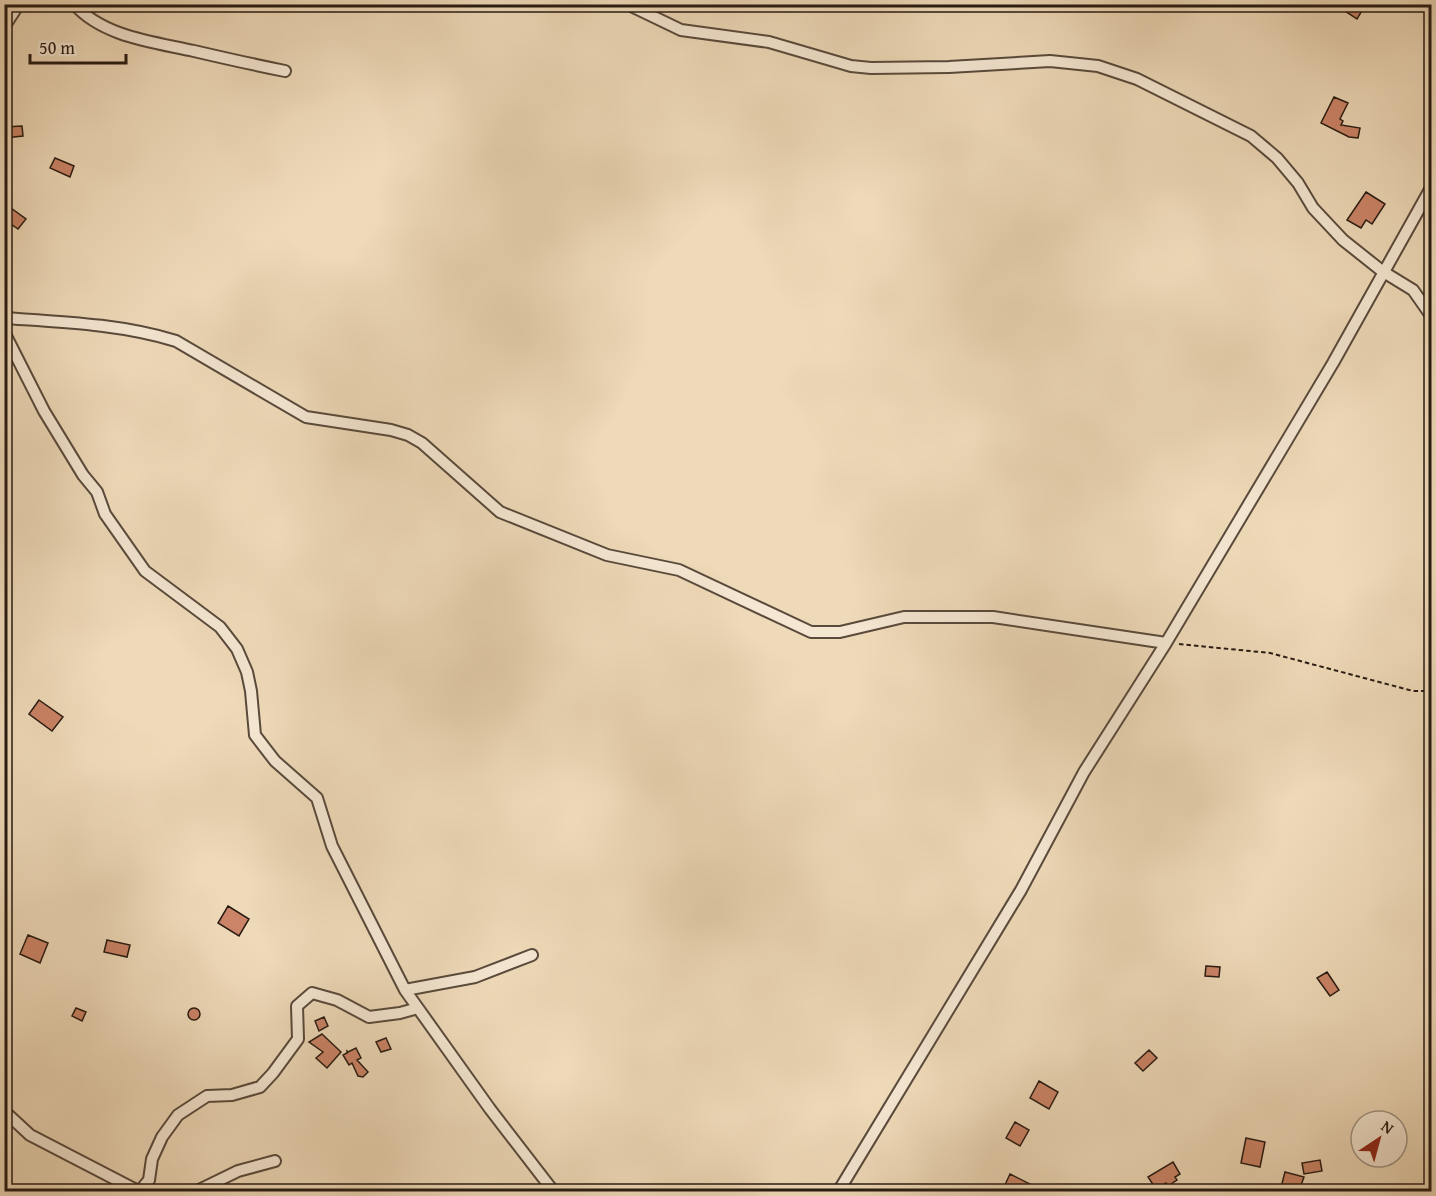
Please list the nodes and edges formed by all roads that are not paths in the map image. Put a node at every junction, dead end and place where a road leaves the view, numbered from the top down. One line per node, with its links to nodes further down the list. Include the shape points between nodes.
1 (19, 4): 4 (street)
2 (74, 4): 5 (street, via 105,27 133,37)
3 (627, 4): 7 (street, via 681,30 769,42 851,66 949,67 1050,61 1098,66 1137,79 1251,136 1277,158 1313,208 1343,240)
4 (4, 27)
5 (285, 71)
6 (1431, 186): 7 (street)
7 (1382, 271): 8 (street, via 1413,290); 11 (street, via 1333,363)
8 (1431, 317)
9 (4, 318): 11 (street, via 80,323 176,341 306,417 408,435 500,512 608,555 679,570 811,632 840,632 904,617 986,616)
10 (4, 332): 13 (street, via 44,411 97,492 105,514 145,571 220,627 237,649 247,672 255,735 275,761 317,798 332,846)
11 (1166, 643): 20 (street, via 1084,772 1021,890)
12 (532, 955): 13 (street, via 475,977)
13 (405, 990): 14 (street)
14 (418, 1008): 17 (street, via 369,1017 337,1000 312,993 297,1006 298,1039 261,1087 232,1095 207,1096 178,1115 162,1137 152,1159 149,1180); 19 (street)
15 (4, 1111): 17 (street, via 30,1135)
16 (275, 1161): 18 (street, via 238,1171)
17 (140, 1191)
18 (195, 1191)
19 (554, 1191)
20 (838, 1191)

